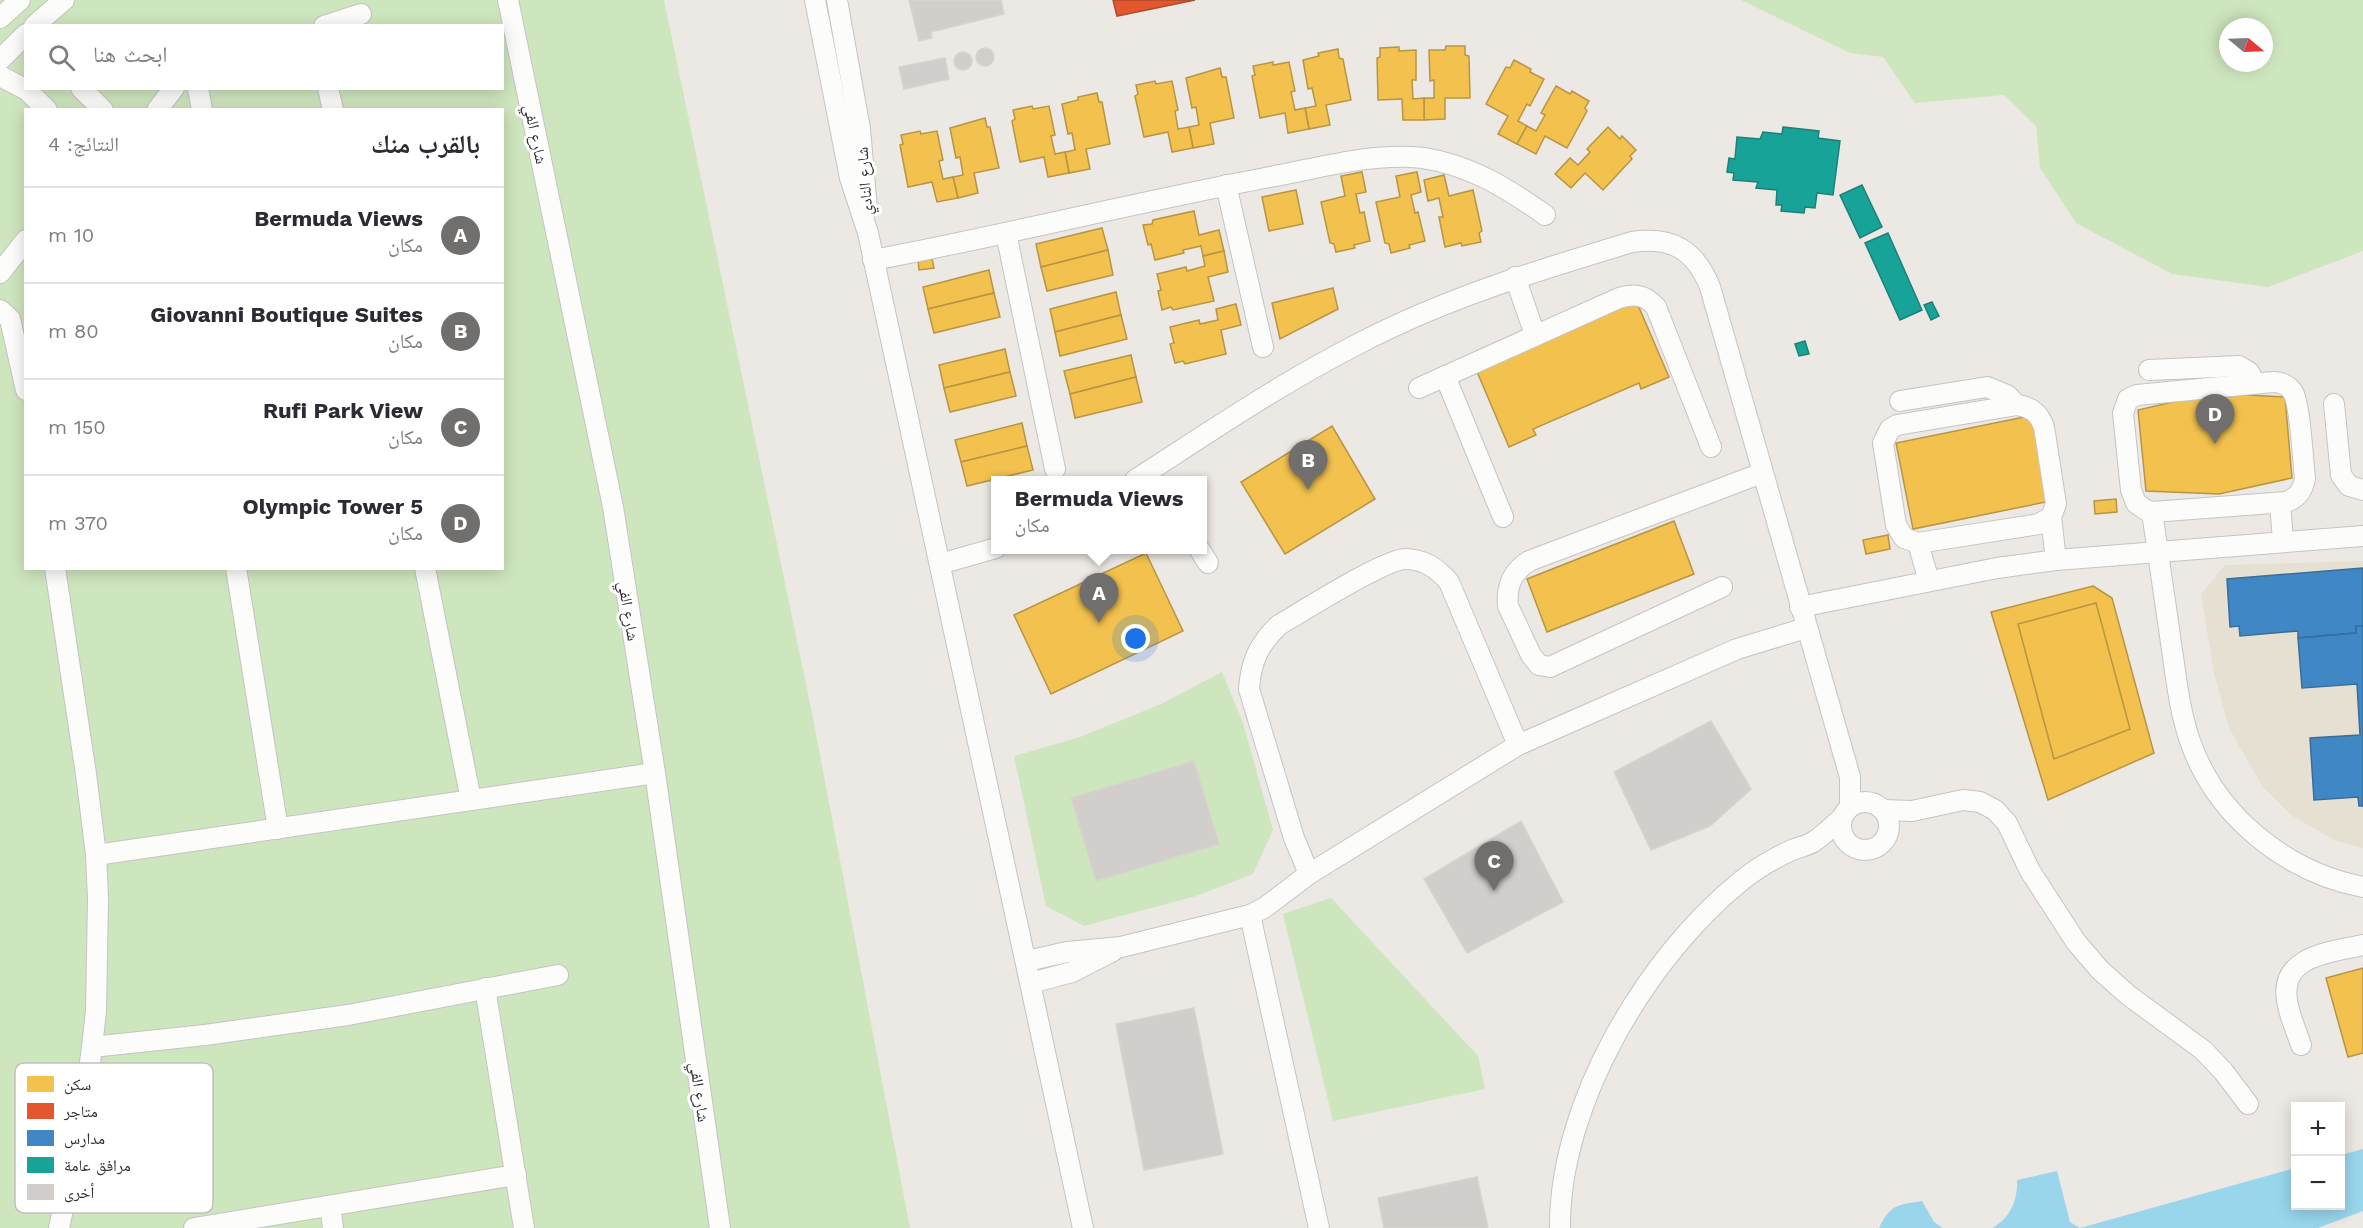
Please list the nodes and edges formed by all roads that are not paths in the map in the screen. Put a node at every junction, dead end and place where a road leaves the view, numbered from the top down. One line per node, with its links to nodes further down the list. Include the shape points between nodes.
1 (20, 0): 7 (street)
2 (64, 0): 8 (street)
3 (508, 0): 67 (street, شارع الفي, via 613,507)
4 (815, 0): 26 (street, شارع النادي, via 850,178)
5 (837, 0): 26 (street, شارع النادي, via 860,129)
6 (361, 14): 9 (street)
7 (0, 18)
8 (41, 22)
9 (330, 24)
10 (24, 36): 11 (street)
11 (0, 60)
12 (0, 76): 13 (street)
13 (24, 88)
14 (27, 90): 19 (street)
15 (83, 90): 20 (street)
16 (172, 90): 21 (street)
17 (198, 90): 22 (street)
18 (328, 90): 23 (street)
19 (45, 108)
20 (101, 108)
21 (159, 108)
22 (202, 108)
23 (333, 108)
24 (1226, 185): 25 (street, via 1359,161 1421,158 1481,175); 27 (street); 34 (street)
25 (1545, 215)
26 (868, 233): 29 (street)
27 (1006, 233): 29 (street); 44 (street)
28 (24, 243): 30 (street)
29 (873, 260): 58 (street)
30 (0, 273)
31 (1515, 277): 33 (street); 45 (street, via 1649,240 1666,242 1694,257 1710,287); 46 (street, via 1404,321 1360,343 1287,383)
32 (0, 310): 37 (street, via 10,319)
33 (1535, 335): 36 (street); 43 (street, via 1629,295 1649,300 1656,307)
34 (1263, 347)
35 (2149, 370): 38 (street, via 2239,366 2249,372)
36 (1444, 376): 39 (street); 50 (street)
37 (24, 381)
38 (2255, 383): 48 (street, via 2281,382 2296,400 2304,484 2292,500); 49 (street, via 2127,399 2123,413 2131,490 2136,502)
39 (1419, 387)
40 (1900, 401): 42 (street, via 1987,387 2007,395)
41 (2334, 404): 47 (street, via 2341,475 2349,486)
42 (2017, 405): 51 (street, via 2034,411 2044,427 2056,504); 54 (street, via 1890,429 1883,443 1896,525 1904,538)
43 (1711, 447)
44 (1055, 469)
45 (1762, 473): 63 (street, via 1529,561 1515,572 1507,597 1532,656 1539,665 1550,667); 64 (street)
46 (1149, 476)
47 (2363, 490)
48 (2280, 503): 49 (street); 53 (street)
49 (2152, 512): 56 (street)
50 (1503, 517)
51 (2051, 517): 54 (street, via 2039,524); 57 (street)
52 (2363, 536): 53 (street)
53 (2283, 541): 56 (street)
54 (1918, 543): 62 (street)
55 (991, 549): 58 (street)
56 (2158, 551): 57 (street); 77 (street, via 2180,703 2190,741 2207,778 2230,810 2258,838 2291,861)
57 (2056, 560): 62 (street)
58 (940, 564): 81 (street)
59 (55, 570): 75 (street)
60 (236, 570): 72 (street)
61 (425, 570): 69 (street)
62 (1929, 581): 64 (street)
63 (1722, 587)
64 (1800, 607): 65 (street)
65 (1806, 628): 66 (street, via 1737,649); 68 (street)
66 (1518, 745): 76 (street); 76 (street, via 1449,582 1430,565 1418,560 1392,562 1279,625 1256,653 1249,689 1294,838)
67 (655, 773): 69 (street); 96 (street, شارع الفي)
68 (1850, 777): 70 (street); 71 (street)
69 (471, 800): 72 (street)
70 (1846, 812): 71 (street, via 1857,802); 73 (street); 74 (street, via 1842,835)
71 (1881, 814): 74 (street, via 1882,843 1867,850); 88 (street, via 1963,800 1980,802 1995,810 2007,823 2030,871 2076,942 2100,970 2203,1050)
72 (278, 829): 75 (street)
73 (1814, 842): 74 (street); 99 (street, via 1766,864 1723,896 1683,936 1655,972 1608,1049 1574,1134 1565,1171)
74 (1846, 842)
75 (96, 855): 86 (street, via 96,1011)
76 (1309, 874): 78 (street)
77 (2363, 887)
78 (1250, 915): 80 (street); 98 (street)
79 (2363, 945): 85 (street, via 2308,958 2293,972 2287,1002)
80 (1121, 948): 81 (street, via 1067,952); 83 (street, via 1072,972)
81 (1027, 962): 83 (street)
82 (558, 975): 84 (street)
83 (1031, 983): 97 (street)
84 (484, 988): 86 (street, via 348,1015); 89 (street)
85 (2301, 1045)
86 (92, 1047): 87 (street)
87 (90, 1063)
88 (2248, 1104)
89 (516, 1175): 90 (street); 95 (street)
90 (330, 1206): 93 (street); 94 (street)
91 (62, 1213): 92 (street)
92 (59, 1228)
93 (194, 1228)
94 (333, 1228)
95 (524, 1228)
96 (720, 1228)
97 (1083, 1228)
98 (1319, 1228)
99 (1560, 1228)

